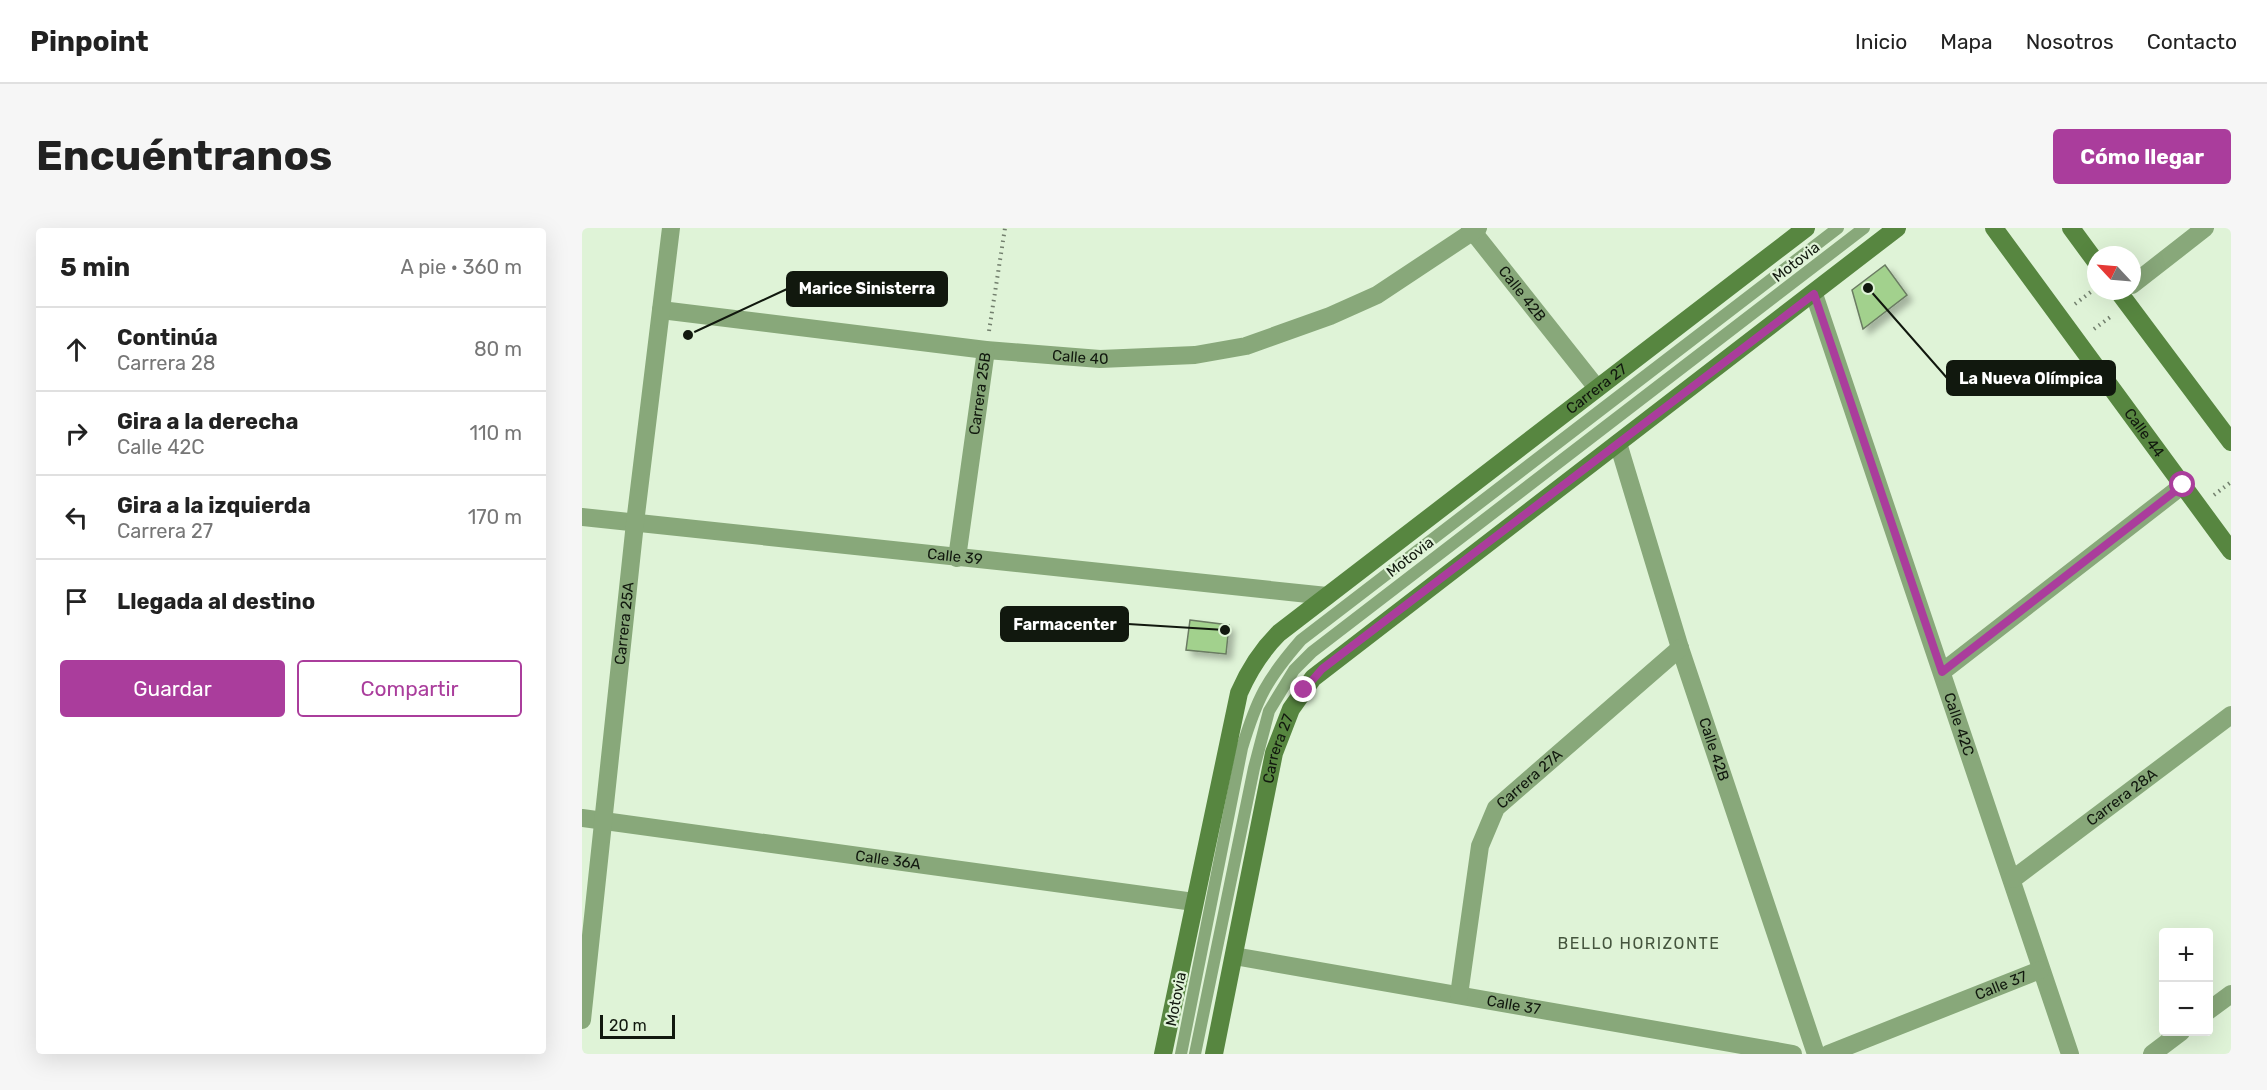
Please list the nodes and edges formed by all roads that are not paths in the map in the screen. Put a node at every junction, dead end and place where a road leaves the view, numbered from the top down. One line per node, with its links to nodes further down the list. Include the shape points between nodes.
1 (671, 228): 14 (street, Carrera 25A)
2 (1806, 228): 16 (street, Carrera 27)
3 (1838, 228): 40 (lane, Motovia, via 1301,640 1274,671 1254,706 1242,748)
4 (1864, 228): 41 (lane, Motovia, via 1312,652 1294,670 1269,711 1254,768)
5 (1897, 228): 12 (street, Carrera 27)
6 (1994, 228): 19 (street, Calle 44)
7 (2071, 228): 10 (street)
8 (2205, 228): 11 (street)
9 (1474, 229): 15 (street, Calle 40, via 1377,295 1246,346 1196,355 1100,359); 16 (street, Calle 42B)
10 (2087, 250)
11 (2141, 279)
12 (1814, 294): 18 (street, Carrera 27); 26 (street, Calle 42C)
13 (2129, 300): 17 (street)
14 (661, 310): 15 (street, Calle 40); 21 (street, Carrera 25A)
15 (986, 350): 23 (street, Carrera 25B)
16 (1596, 388): 24 (street, Carrera 27)
17 (2231, 442)
18 (1618, 443): 25 (street, Calle 42B); 32 (street, Carrera 27, via 1322,669 1304,690 1291,709 1274,753)
19 (2183, 485): 22 (street, Calle 44); 26 (street)
20 (582, 517): 21 (street, Calle 39)
21 (635, 523): 23 (street, Calle 39); 29 (street, Carrera 25A)
22 (2231, 551)
23 (957, 558): 24 (street, Calle 39)
24 (1328, 596): 31 (street, Carrera 27, via 1273,639 1245,680)
25 (1680, 648): 35 (street, Carrera 27A, via 1496,808 1480,846); 44 (street, Calle 42B)
26 (1942, 672): 30 (street, Calle 42C)
27 (2231, 715): 30 (street, Carrera 28A)
28 (582, 818): 29 (street, Calle 36A)
29 (603, 821): 31 (street, Calle 36A); 37 (street, Carrera 25A)
30 (2013, 879): 33 (street, Calle 42C)
31 (1194, 902): 39 (street, Carrera 27)
32 (1234, 956): 35 (street, Calle 37); 42 (street, Carrera 27)
33 (2040, 970): 45 (street, Calle 37); 46 (street, Calle 42C)
34 (2231, 994): 36 (street)
35 (1459, 995): 43 (street, Calle 37)
36 (2213, 1007)
37 (582, 1020)
38 (2176, 1036): 47 (street)
39 (1163, 1054)
40 (1181, 1054)
41 (1195, 1054)
42 (1214, 1054)
43 (1793, 1054)
44 (1816, 1054)
45 (1828, 1054)
46 (2070, 1054)
47 (2152, 1054)

